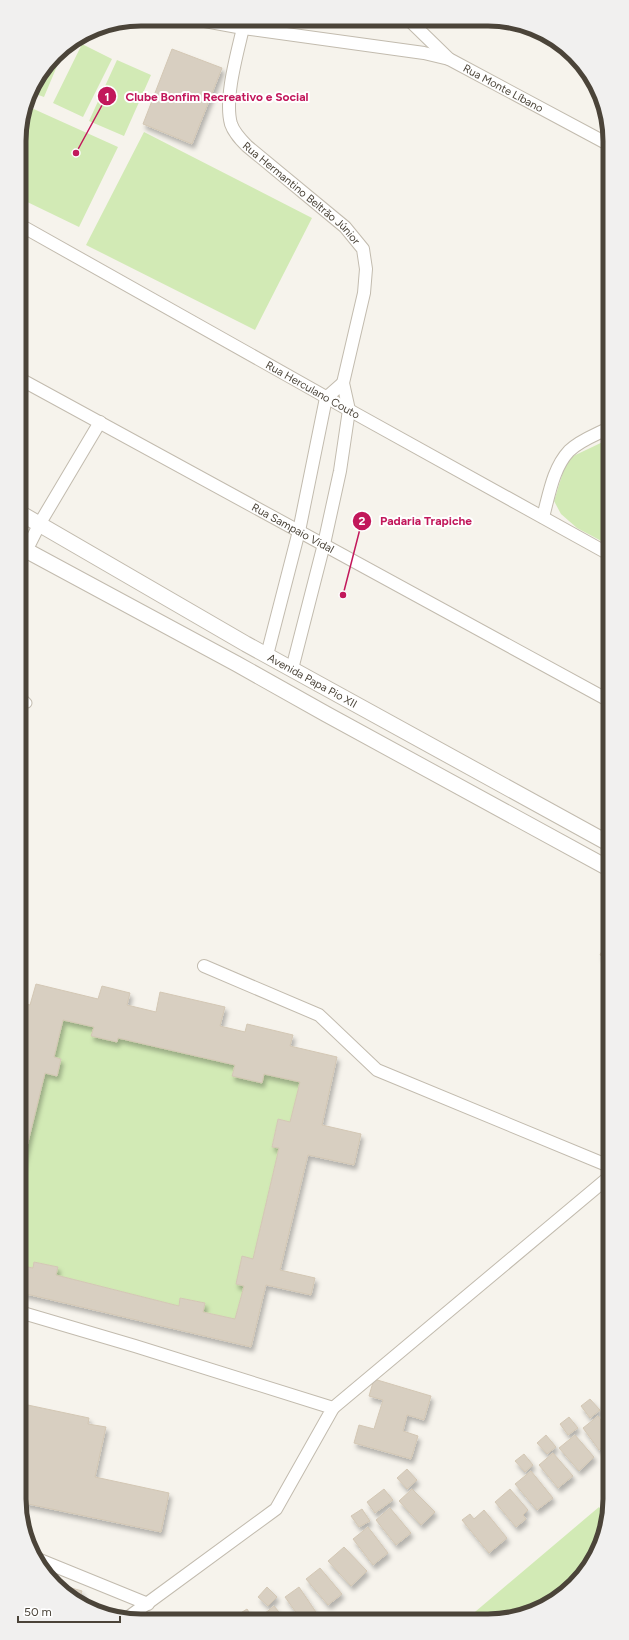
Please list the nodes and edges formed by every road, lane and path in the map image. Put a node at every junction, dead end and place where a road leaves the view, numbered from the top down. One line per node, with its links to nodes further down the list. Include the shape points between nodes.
1 (231, 26): 3 (street)
2 (415, 26): 4 (street, Rua Monte Líbano)
3 (242, 28): 4 (street, via 424,53); 8 (street, Rua Hermantino Beltrão Júnior, via 230,102 232,125 238,136 345,227 363,249 366,269 364,293)
4 (448, 59): 5 (street, Rua Monte Líbano)
5 (603, 141)
6 (26, 228): 9 (street, Rua Herculano Couto)
7 (26, 382): 11 (street, Rua Sampaio Vidal)
8 (343, 383): 9 (street); 10 (street, Rua Hermantino Beltrão Júnior)
9 (326, 398): 10 (street, Rua Herculano Couto); 16 (street)
10 (349, 410): 14 (street, Rua Herculano Couto); 18 (street, via 340,471)
11 (100, 422): 15 (street); 16 (street, Rua Sampaio Vidal)
12 (603, 431): 14 (street, via 568,452 553,481)
13 (26, 516): 15 (street, Avenida Papa Pio XII)
14 (543, 517): 20 (street, Rua Herculano Couto)
15 (40, 523): 17 (street); 21 (street, Avenida Papa Pio XII)
16 (299, 531): 18 (street, Rua Sampaio Vidal); 21 (street)
17 (26, 544)
18 (324, 544): 22 (street); 23 (street, Rua Sampaio Vidal)
19 (26, 551): 25 (street, Avenida Papa Pio XII)
20 (603, 551)
21 (267, 655): 22 (street, Avenida Papa Pio XII)
22 (292, 669): 24 (street, Avenida Papa Pio XII)
23 (603, 697)
24 (524, 796): 25 (street); 26 (street, Avenida Papa Pio XII)
25 (512, 815): 27 (street, Avenida Papa Pio XII)
26 (603, 840)
27 (603, 865)
28 (204, 966): 29 (street, via 319,1015 376,1070)
29 (603, 1164)
30 (603, 1182): 32 (street)
31 (26, 1314): 32 (street)
32 (333, 1408): 34 (street, via 276,1509)
33 (45, 1562): 34 (street)
34 (148, 1604): 35 (street)
35 (134, 1614)

